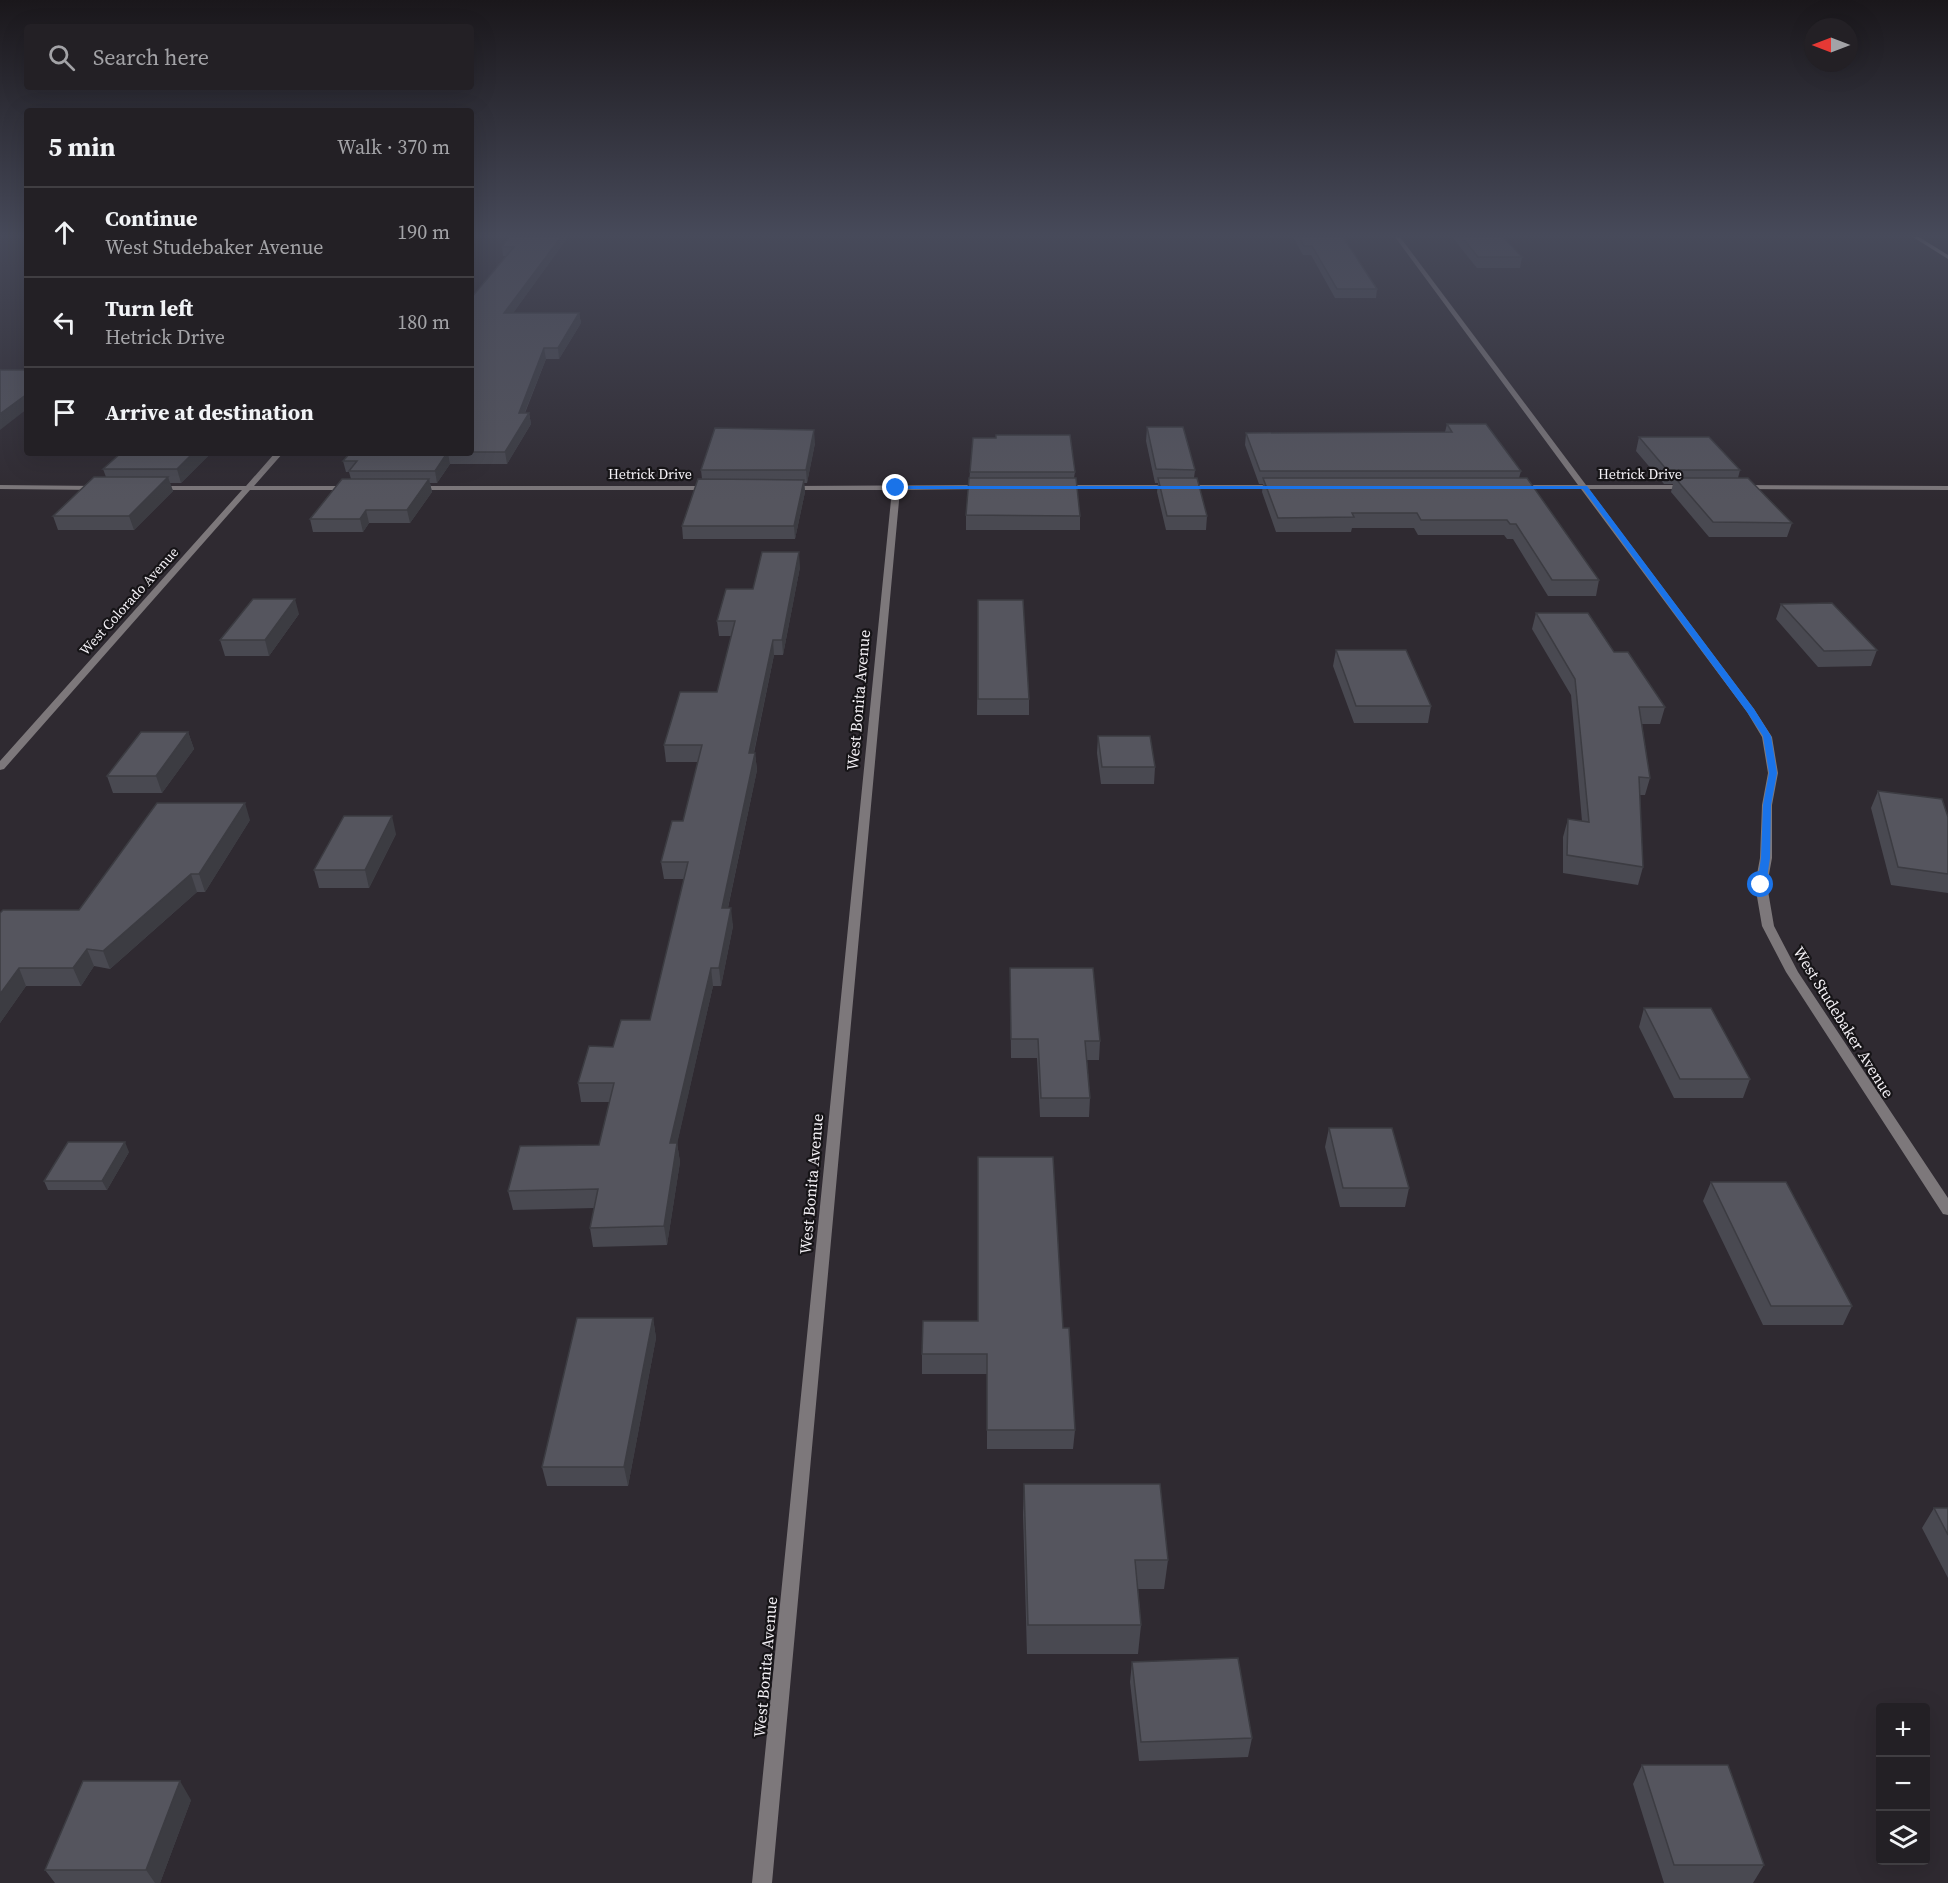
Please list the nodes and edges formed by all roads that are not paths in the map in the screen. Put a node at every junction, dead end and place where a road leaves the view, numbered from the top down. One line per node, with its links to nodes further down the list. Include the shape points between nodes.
1 (1463, 325): 8 (street, West Studebaker Avenue)
2 (276, 456): 19 (street, West Colorado Avenue)
3 (0, 487): 10 (street)
4 (991, 487): 16 (street)
5 (1051, 487): 6 (street)
6 (1288, 487)
7 (1513, 487): 8 (street, Hetrick Drive)
8 (1585, 487): 9 (street, Hetrick Drive); 21 (street, West Studebaker Avenue, via 1767,736 1773,773 1761,885 1768,926 1792,972)
9 (1702, 487)
10 (106, 488)
11 (153, 488): 19 (street)
12 (365, 488): 19 (street)
13 (400, 488): 14 (street, Hetrick Drive)
14 (719, 488)
15 (778, 488): 16 (street)
16 (896, 488): 22 (street, West Bonita Avenue)
17 (1737, 488): 18 (street)
18 (1948, 488)
19 (247, 489): 20 (street, West Colorado Avenue)
20 (0, 768)
21 (1948, 1210)
22 (762, 1883)

